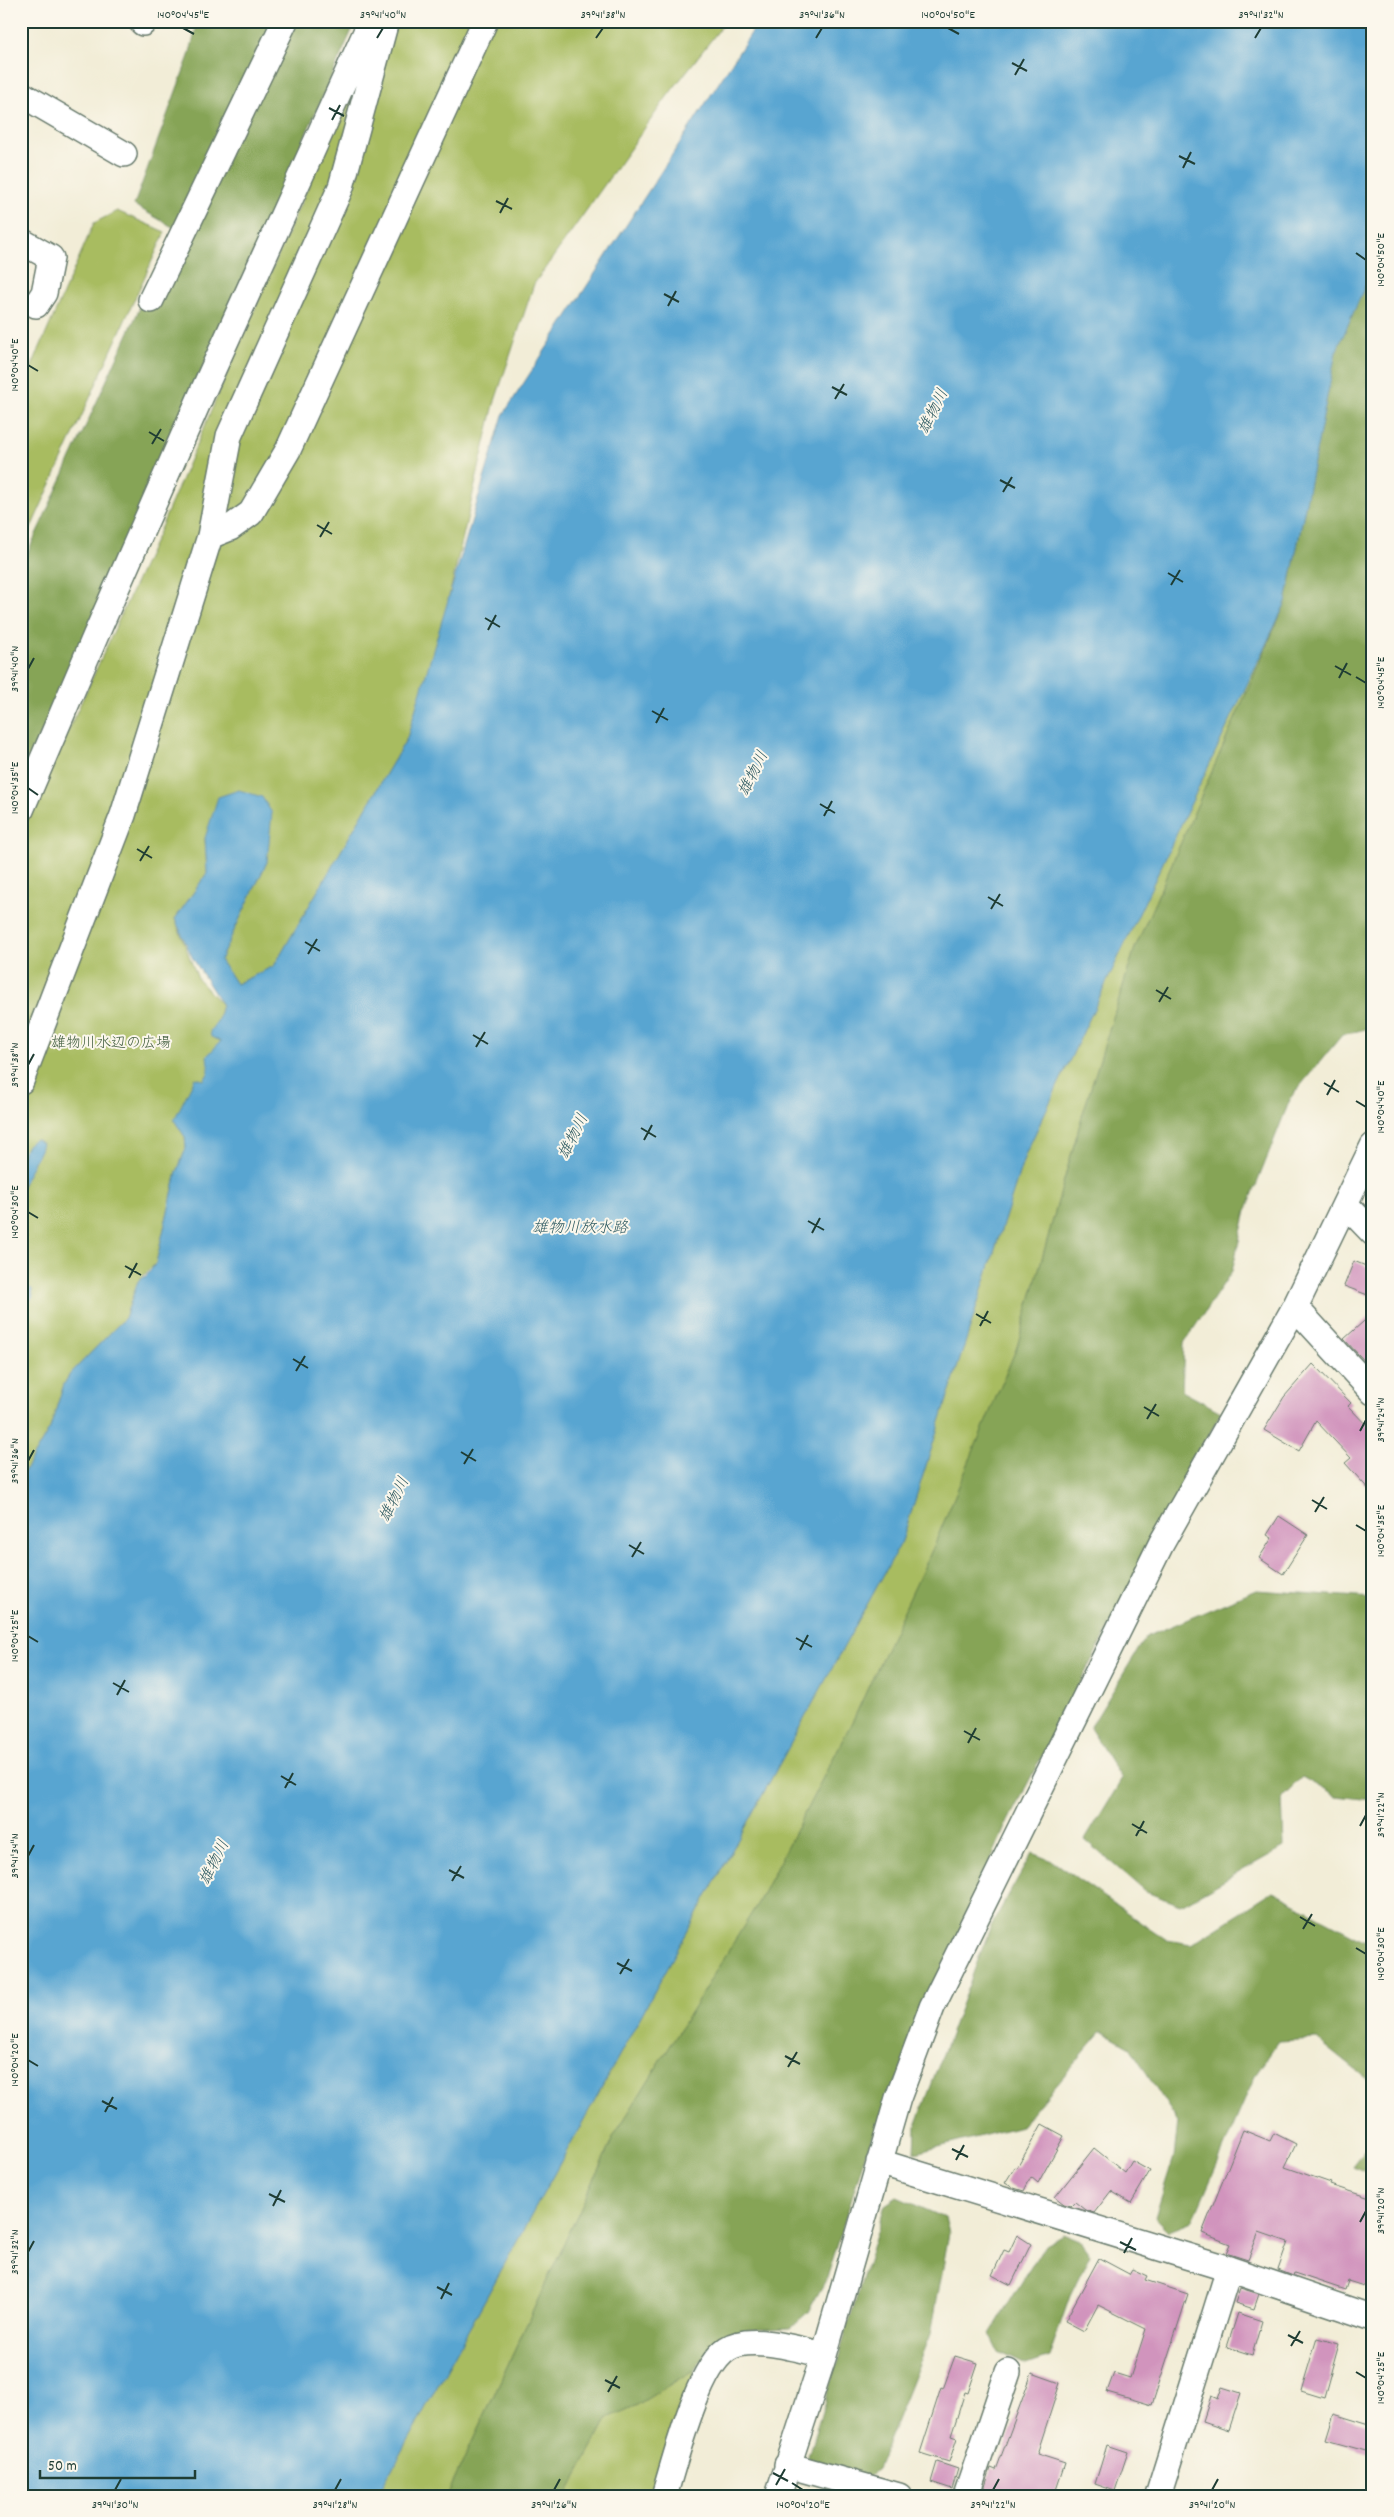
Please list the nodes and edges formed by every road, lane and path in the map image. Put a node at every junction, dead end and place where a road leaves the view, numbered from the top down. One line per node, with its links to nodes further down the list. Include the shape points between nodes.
1 (285, 21): 8 (street)
2 (371, 21): 11 (street, via 165,478)
3 (386, 21): 10 (street, via 341,188 229,436)
4 (485, 21): 10 (street, via 288,450 251,513 230,528)
5 (21, 94): 6 (street)
6 (124, 154)
7 (21, 241): 9 (street, via 51,258 44,293)
8 (151, 300)
9 (36, 305)
10 (210, 536): 12 (street, via 124,815)
11 (21, 810)
12 (21, 1080)
13 (1373, 1146): 14 (street)
14 (1346, 1205): 15 (street); 16 (street)
15 (1373, 1233)
16 (1295, 1308): 17 (street); 18 (street, via 1161,1544 1029,1807 932,2007 898,2098)
17 (1373, 1392)
18 (879, 2162): 19 (street); 21 (street)
19 (1229, 2269): 20 (street); 28 (street)
20 (1373, 2318)
21 (824, 2355): 23 (street); 24 (street, via 753,2342 727,2349 709,2370 692,2407)
22 (1008, 2372): 27 (street)
23 (787, 2465): 25 (street); 26 (street)
24 (664, 2496)
25 (778, 2496)
26 (899, 2496)
27 (966, 2496)
28 (1158, 2496)

